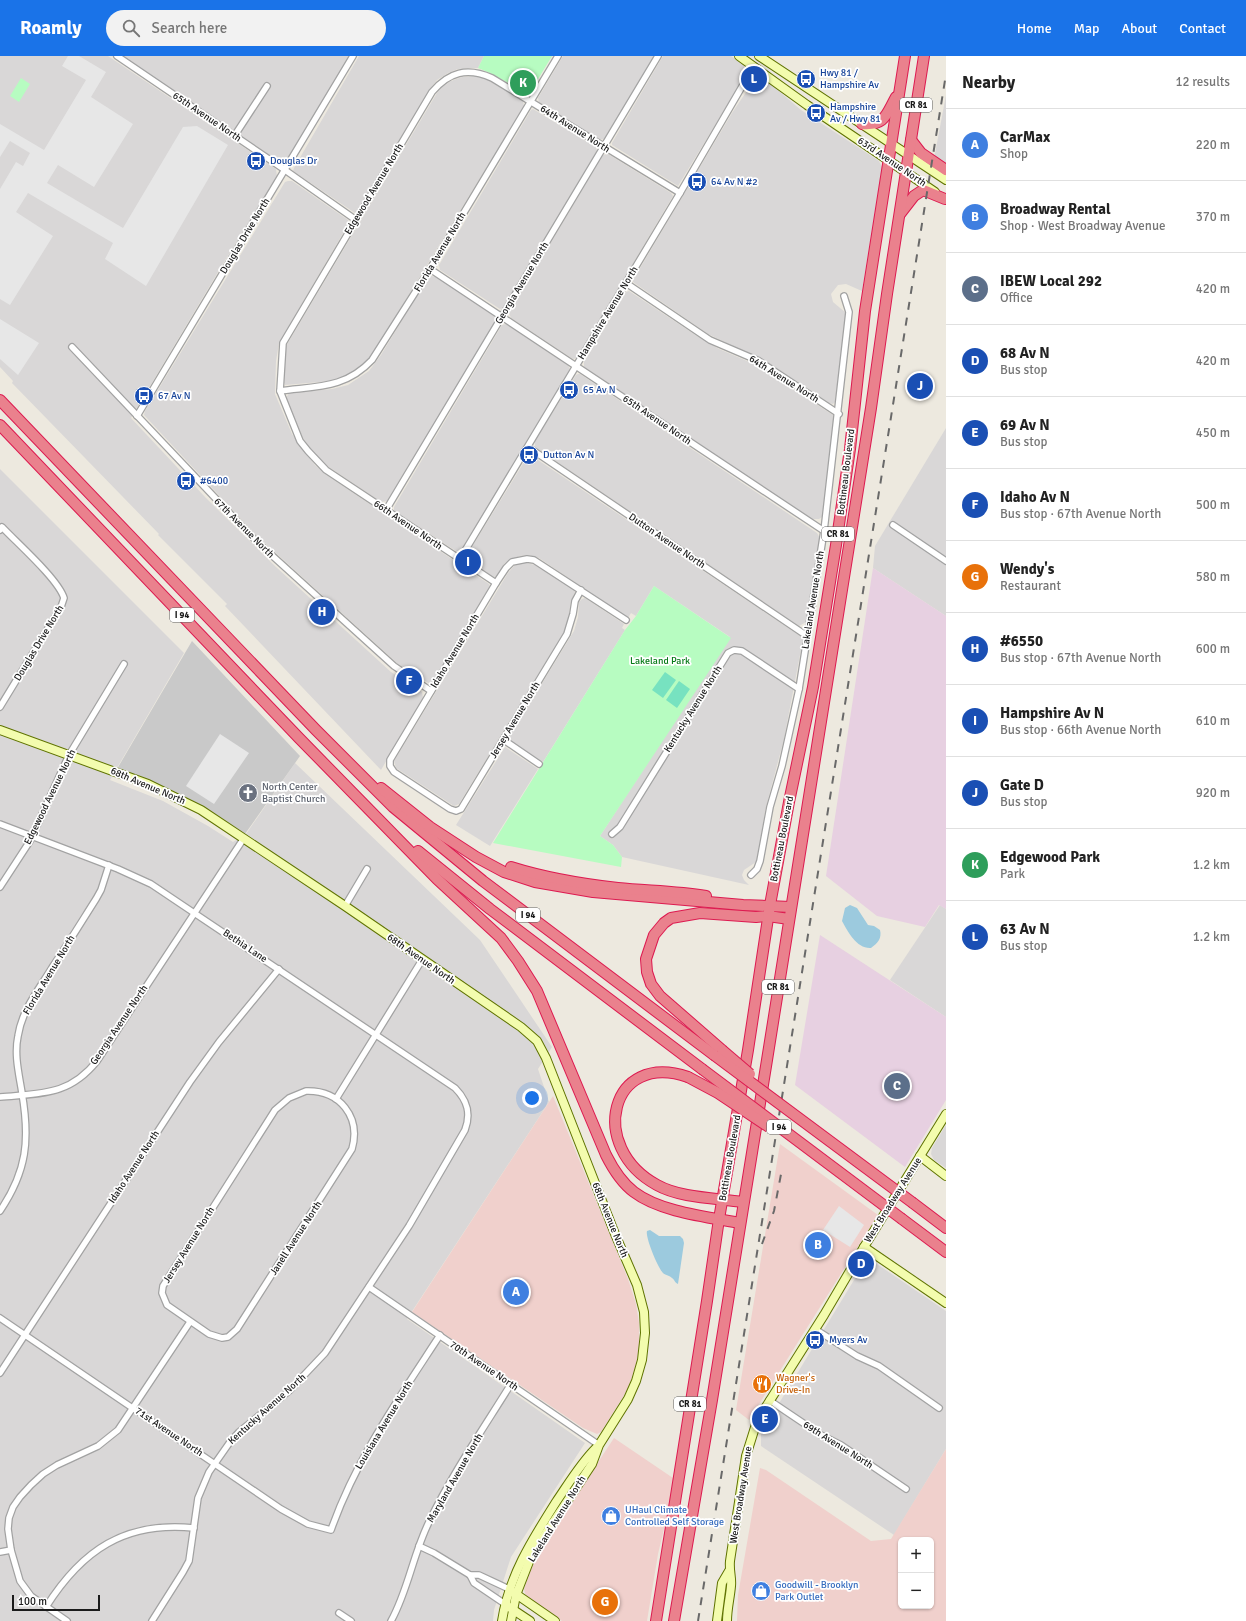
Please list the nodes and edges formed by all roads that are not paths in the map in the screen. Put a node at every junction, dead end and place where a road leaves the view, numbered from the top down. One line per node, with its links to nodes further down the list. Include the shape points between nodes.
1 (117, 56): 14 (street, 65th Avenue North)
2 (353, 56): 20 (street, Douglas Drive North)
3 (558, 56): 12 (street, Florida Avenue North)
4 (658, 56): 17 (street, Georgia Avenue North)
5 (739, 56): 9 (street, 63rd Avenue North)
6 (760, 56): 9 (street); 13 (street, 63rd Avenue North)
7 (905, 56): 11 (highway, Bottineau Boulevard / CR 81)
8 (924, 56): 15 (highway, Bottineau Boulevard / CR 81)
9 (754, 66): 19 (street, 63rd Avenue North); 24 (street, Hampshire Avenue North)
10 (267, 86): 14 (street)
11 (899, 90): 13 (highway, via 882,120 872,125); 16 (highway, Bottineau Boulevard / CR 81)
12 (531, 101): 17 (street, 64th Avenue North); 27 (street, Edgewood Avenue North, via 482,73 463,72 446,79 432,92); 28 (street, Florida Avenue North)
13 (862, 124): 16 (street, 63rd Avenue North)
14 (235, 135): 20 (street, 65th Avenue North)
15 (911, 140): 18 (highway, Bottineau Boulevard / CR 81); 21 (highway, via 921,153)
16 (892, 144): 18 (street, 63rd Avenue North); 19 (highway, Bottineau Boulevard / CR 81)
17 (604, 147): 24 (street, 64th Avenue North); 31 (street, Georgia Avenue North)
18 (908, 155): 22 (highway, Bottineau Boulevard / CR 81); 23 (street, 63rd Avenue North)
19 (889, 160): 22 (street, 63rd Avenue North); 70 (highway, Bottineau Boulevard / CR 81, via 864,311 849,457 833,569)
20 (285, 170): 27 (street, 65th Avenue North); 37 (street, Douglas Drive North)
21 (946, 170)
22 (906, 172): 25 (street, 63rd Avenue North); 26 (highway, Bottineau Boulevard / CR 81)
23 (946, 180)
24 (680, 194): 29 (street, Hampshire Avenue North)
25 (946, 199): 26 (highway, via 923,190 914,196)
26 (899, 216): 71 (highway, Bottineau Boulevard / CR 81)
27 (356, 220): 34 (street, Edgewood Avenue North, via 283,343)
28 (430, 269): 31 (street, 65th Avenue North); 34 (street, Florida Avenue North, via 380,350 363,370 341,382)
29 (626, 283): 33 (street, Hampshire Avenue North); 36 (street, 64th Avenue North, via 710,340 759,362)
30 (844, 296): 36 (street, Lakeland Avenue North, via 850,312)
31 (502, 316): 33 (street, 65th Avenue North); 40 (street, Georgia Avenue North)
32 (72, 348): 37 (street, 67th Avenue North)
33 (576, 366): 39 (street, Hampshire Avenue North); 43 (street, 65th Avenue North)
34 (280, 390): 40 (street, 66th Avenue North, via 294,429 308,451 326,470)
35 (0, 400): 58 (highway, I 94)
36 (838, 414): 43 (street, Lakeland Avenue North)
37 (137, 416): 52 (street, 67th Avenue North, via 256,541 394,666)
38 (0, 425): 60 (highway, I 94)
39 (528, 447): 44 (street, Hampshire Avenue North); 49 (street, Dutton Avenue North)
40 (386, 510): 44 (street, 66th Avenue North)
41 (893, 525): 45 (street)
42 (1, 528): 53 (street, Douglas Drive North, via 44,570 59,587 64,598)
43 (824, 531): 49 (street, Lakeland Avenue North)
44 (460, 559): 46 (street, 66th Avenue North)
45 (946, 561)
46 (496, 583): 47 (street, via 512,562 527,559 542,564); 52 (street, Idaho Avenue North)
47 (581, 590): 48 (street); 55 (street, Jersey Avenue North, via 575,600 567,634)
48 (626, 620)
49 (807, 636): 51 (street, Lakeland Avenue North)
50 (124, 664): 56 (street, Edgewood Avenue North)
51 (799, 689): 62 (street, Kentucky Avenue North, via 742,651 734,650 728,653 620,827); 67 (street, Lakeland Avenue North, via 770,807 760,861)
52 (431, 691): 59 (street, Idaho Avenue North, via 390,760 394,772)
53 (0, 707)
54 (0, 730): 56 (street, 68th Avenue North)
55 (504, 740): 57 (street); 59 (street, Jersey Avenue North, via 461,809 450,809)
56 (69, 755): 63 (street, Edgewood Avenue North); 64 (street, 68th Avenue North, via 174,796)
57 (539, 764)
58 (350, 765): 70 (highway, via 430,827 476,858 504,872 565,888 637,897); 78 (highway, I 94, via 398,812 459,862)
59 (423, 791)
60 (366, 805): 86 (highway, I 94, bridge, via 440,869); 90 (highway, via 437,879 501,938 518,960 544,1005 606,1155 625,1184 634,1192 664,1207)
61 (0, 824): 63 (street, Bethia Lane)
62 (612, 834)
63 (32, 836): 65 (street, Bethia Lane); 68 (street, Edgewood Avenue North)
64 (244, 838): 69 (street, 68th Avenue North); 72 (street, Georgia Avenue North)
65 (109, 865): 72 (street, Bethia Lane, via 152,884); 79 (street, Florida Avenue North, via 102,890 32,1000 20,1024 16,1049)
66 (367, 869): 69 (street)
67 (751, 875)
68 (0, 887)
69 (345, 906): 75 (street, 68th Avenue North)
70 (770, 906): 71 (highway); 73 (highway, Bottineau Boulevard / CR 81)
71 (791, 907): 74 (highway, Bottineau Boulevard / CR 81)
72 (195, 912): 76 (street, Bethia Lane); 79 (street, Georgia Avenue North, via 89,1070 81,1078 59,1089)
73 (768, 916): 74 (highway); 78 (highway, via 700,913 671,918 654,935 648,951 646,966 651,984); 87 (highway, Bottineau Boulevard / CR 81)
74 (789, 919): 88 (highway, Bottineau Boulevard / CR 81)
75 (422, 960): 77 (street); 102 (street, 68th Avenue North, via 521,1027 537,1042 546,1058 637,1285 644,1312)
76 (279, 969): 77 (street, Bethia Lane); 100 (street, Idaho Avenue North, via 190,1082)
77 (376, 1034): 81 (street); 82 (street, Bethia Lane, via 455,1088)
78 (718, 1053): 92 (highway, bridge)
79 (22, 1095): 80 (street); 89 (street, via 25,1156 16,1185)
80 (0, 1097)
81 (336, 1099): 98 (street, Janell Avenue North, via 349,1113 353,1122 355,1140 352,1149 237,1329 228,1337 215,1337); 98 (street, Jersey Avenue North, via 322,1092 306,1092 289,1098 275,1110 163,1286 162,1293 167,1305)
82 (468, 1106): 95 (street, Kentucky Avenue North, via 468,1123 465,1130 410,1226)
83 (946, 1114): 84 (street, West Broadway Avenue)
84 (920, 1156): 85 (street); 93 (street, West Broadway Avenue)
85 (946, 1176)
86 (856, 1184): 87 (highway, bridge, via 688,1077 666,1071 654,1072 630,1085 617,1107 614,1121 616,1136 628,1162 643,1177 657,1185 678,1193); 94 (highway, I 94, bridge)
87 (723, 1199): 88 (highway); 90 (highway, Bottineau Boulevard / CR 81)
88 (743, 1202): 91 (highway, Bottineau Boulevard / CR 81)
89 (0, 1211)
90 (719, 1219): 91 (highway); 132 (highway, Bottineau Boulevard / CR 81)
91 (740, 1223): 133 (highway, Bottineau Boulevard / CR 81)
92 (946, 1228)
93 (864, 1247): 96 (street); 99 (street, West Broadway Avenue)
94 (946, 1252)
95 (369, 1287): 101 (street, 70th Avenue North); 109 (street, Kentucky Avenue North, via 325,1353 308,1373 239,1432)
96 (946, 1303)
97 (0, 1318): 100 (street, 71st Avenue North)
98 (190, 1322): 107 (street)
99 (815, 1329): 105 (street, West Broadway Avenue); 106 (street, via 857,1356 890,1373)
100 (25, 1334): 103 (street, Idaho Avenue North); 107 (street, 71st Avenue North)
101 (440, 1335): 104 (street, 70th Avenue North); 111 (street, Louisiana Avenue North, via 362,1459)
102 (642, 1360): 108 (street, Lakeland Avenue North, via 628,1399)
103 (0, 1373)
104 (511, 1384): 108 (street, 70th Avenue North); 113 (street, Maryland Avenue North, via 438,1502)
105 (769, 1400): 110 (street, 69th Avenue North); 116 (street, West Broadway Avenue, via 757,1421 747,1452)
106 (939, 1408)
107 (134, 1409): 109 (street, 71st Avenue North); 114 (street, via 109,1439 57,1464 31,1484 20,1497 9,1518)
108 (599, 1445): 118 (street, Lakeland Avenue North, via 582,1462 531,1543); 119 (street, Lakeland Avenue North, via 592,1464 532,1554)
109 (215, 1464): 111 (street, 71st Avenue North, via 281,1509 308,1524 331,1530); 112 (street, Kentucky Avenue North, via 198,1498)
110 (906, 1489)
111 (336, 1518)
112 (194, 1528): 121 (street, via 149,1529 114,1540 82,1561); 125 (street, Kentucky Avenue North, via 189,1561)
113 (419, 1546): 117 (street); 127 (street, Maryland Avenue North, via 403,1595)
114 (11, 1550): 115 (street); 121 (street, via 24,1589)
115 (0, 1552)
116 (729, 1571): 134 (street, West Broadway Avenue, via 722,1583); 135 (street, West Broadway Avenue, via 731,1584)
117 (470, 1575): 118 (street, via 479,1575); 120 (street, via 474,1583)
118 (509, 1589): 119 (street); 120 (street)
119 (516, 1595): 122 (street); 131 (street)
120 (505, 1604): 122 (street); 128 (street)
121 (46, 1607): 124 (street)
122 (512, 1609): 129 (street); 130 (street)
123 (339, 1613): 126 (street)
124 (67, 1621)
125 (152, 1621)
126 (350, 1621)
127 (391, 1621)
128 (502, 1621)
129 (511, 1621)
130 (530, 1621)
131 (555, 1621)
132 (656, 1621)
133 (674, 1621)
134 (717, 1621)
135 (727, 1621)

